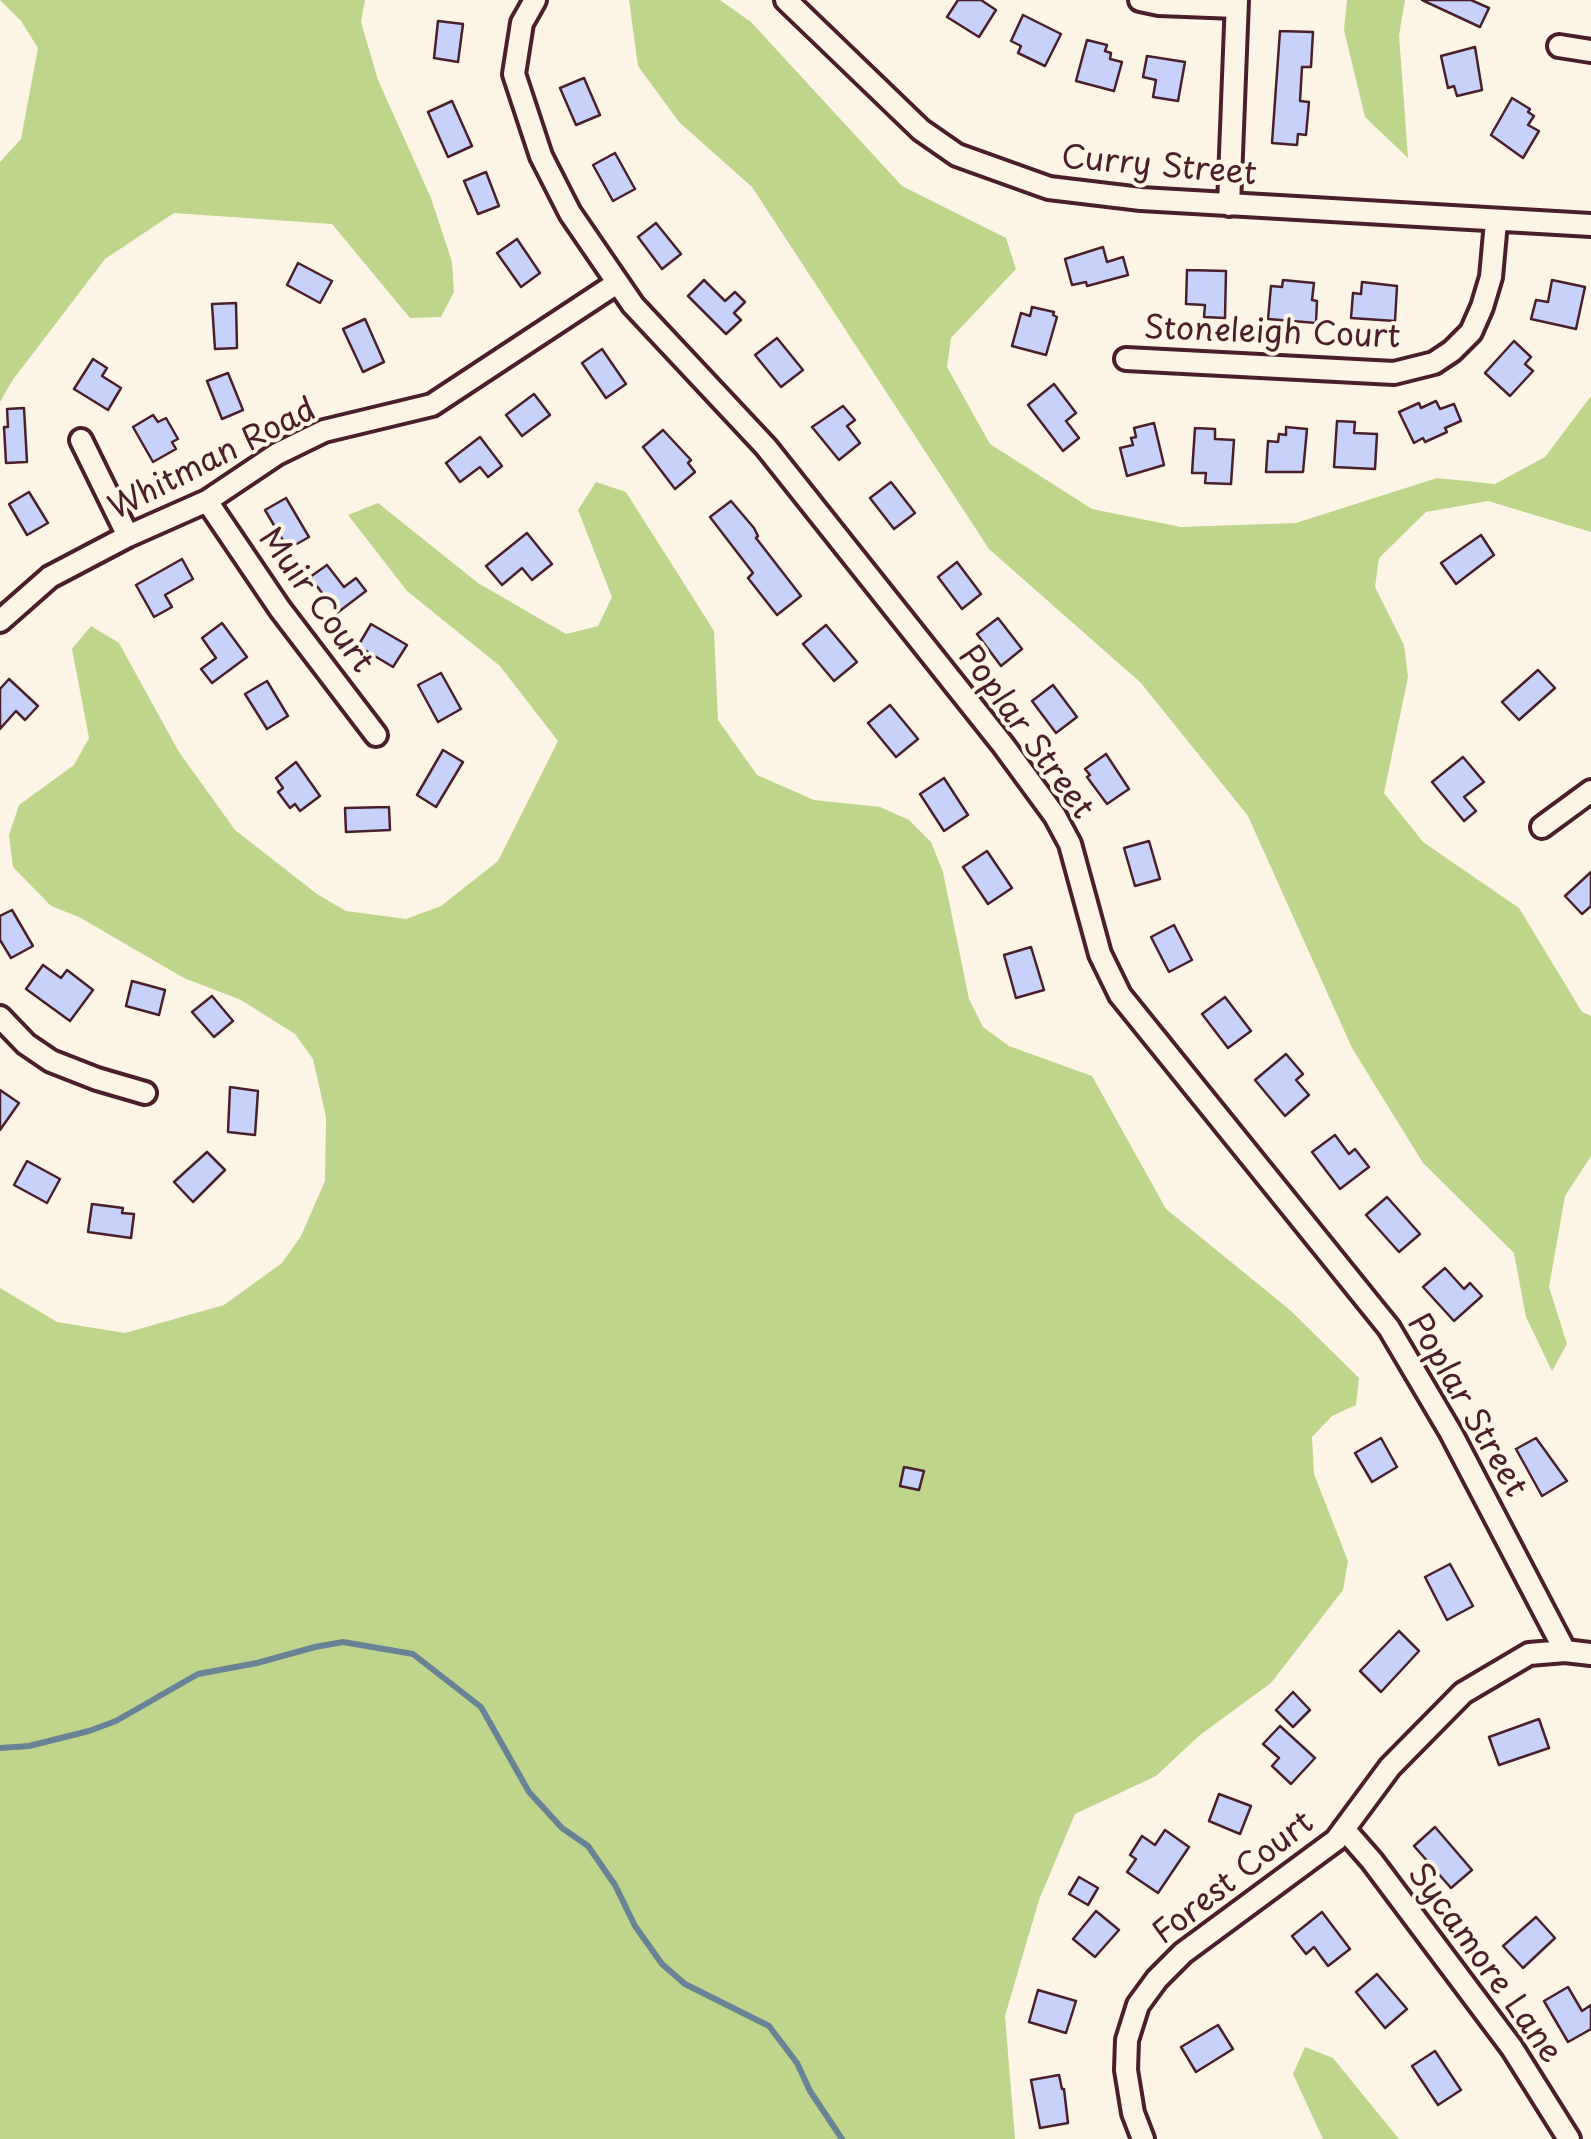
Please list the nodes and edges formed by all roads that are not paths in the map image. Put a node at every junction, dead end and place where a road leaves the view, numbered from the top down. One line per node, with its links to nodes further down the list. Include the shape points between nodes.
1 (535, 0): 10 (street, Poplar Street, via 522,22 514,74 541,156)
2 (786, 0): 7 (street, Curry Street, via 881,95 957,155 1050,188)
3 (1140, 0): 4 (street)
4 (1237, 3): 7 (street)
5 (1559, 46): 6 (street)
6 (1591, 51)
7 (1229, 205): 8 (street, Curry Street)
8 (1496, 222): 9 (street, Curry Street); 11 (street, Stoneleigh Court, via 1482,308 1470,332 1434,364 1394,373)
9 (1591, 225)
10 (617, 283): 13 (street, Whitman Road, via 432,405 324,431); 21 (street, Poplar Street, via 766,447 1055,816 1120,995 1389,1328)
11 (1126, 359)
12 (81, 440): 14 (street)
13 (207, 501): 14 (street, Whitman Road); 16 (street, Muir Court)
14 (128, 536): 15 (street, Whitman Road, via 50,577)
15 (0, 621)
16 (376, 735)
17 (1591, 792): 18 (street)
18 (1542, 827)
19 (0, 1016): 20 (street, via 51,1061)
20 (145, 1093)
21 (1565, 1651): 22 (street); 23 (street, Forest Court, via 1529,1654 1463,1692 1390,1767)
22 (1591, 1654)
23 (1344, 1828): 24 (street, Forest Court, via 1183,1953 1138,2005 1126,2070); 25 (street, Sycamore Lane, via 1512,2048)
24 (1143, 2139)
25 (1569, 2139)

